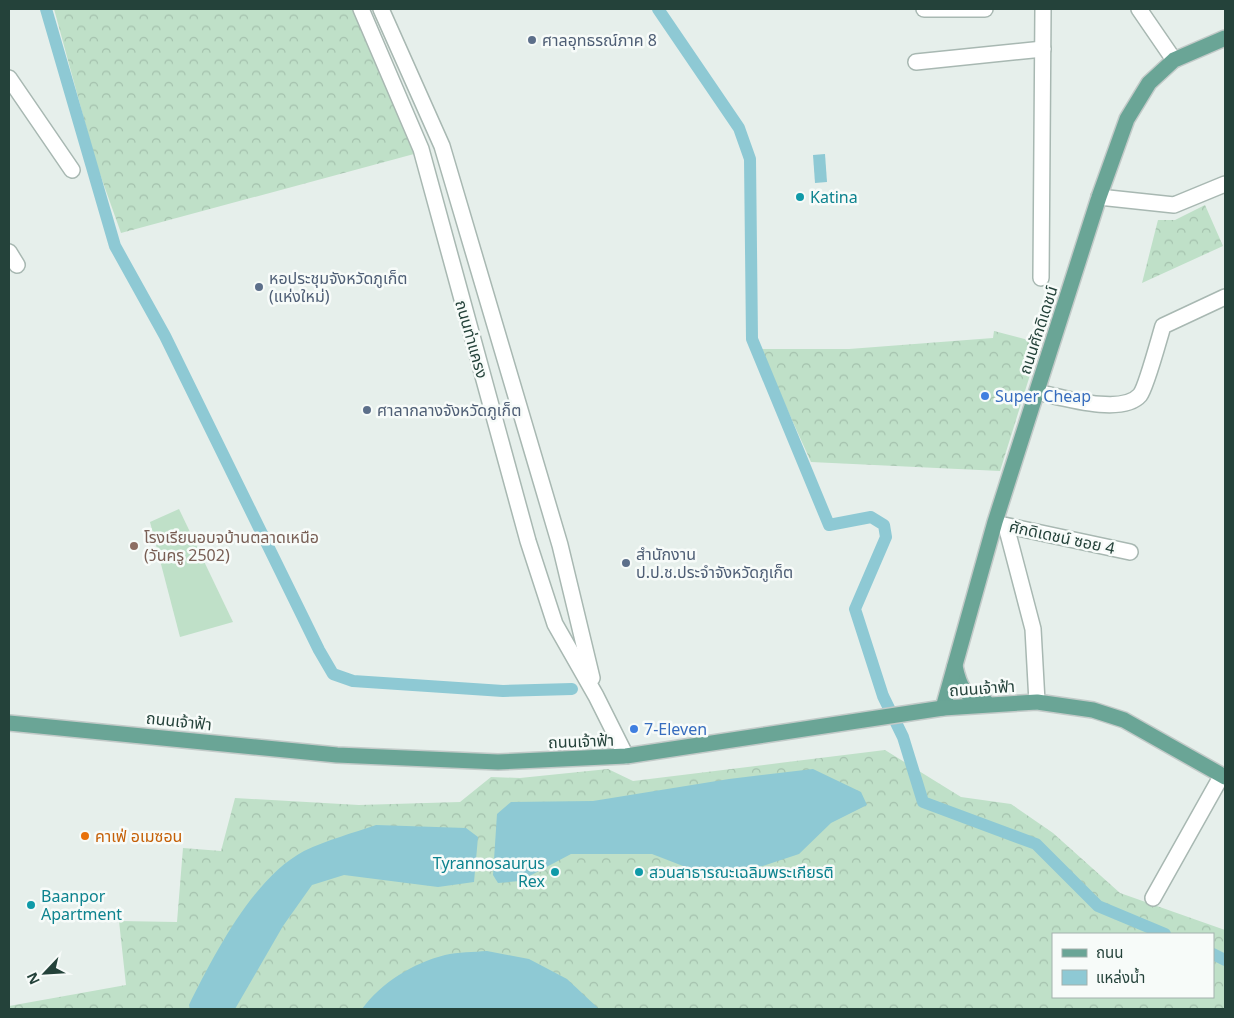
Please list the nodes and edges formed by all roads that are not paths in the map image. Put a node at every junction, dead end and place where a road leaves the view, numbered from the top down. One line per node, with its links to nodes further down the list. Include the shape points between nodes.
1 (362, 9): 13 (street, ถนนท่าแครง)
2 (380, 9): 12 (street, ถนนท่าแครง)
3 (924, 9): 4 (street)
4 (985, 9)
5 (1043, 9): 8 (street)
6 (1139, 9): 9 (street)
7 (1225, 38): 9 (main road, ถนนศักดิเดชน์)
8 (1043, 50): 10 (street); 17 (street)
9 (1174, 60): 16 (main road, ถนนศักดิเดชน์, via 1149,83 1127,119)
10 (916, 62)
11 (9, 78): 14 (street)
12 (414, 84): 13 (street); 23 (street, ถนนท่าแครง, via 442,146 560,545)
13 (396, 91): 23 (street, ถนนท่าแครง, via 421,149 528,541 555,624)
14 (72, 170)
15 (1225, 184): 16 (street, via 1174,205)
16 (1099, 197): 19 (main road, ถนนศักดิเดชน์)
17 (1041, 278)
18 (1225, 297): 19 (street, via 1164,326 1140,395 1126,405 1091,403)
19 (1037, 392): 20 (main road, ถนนศักดิเดชน์)
20 (1001, 524): 21 (street, ศักดิเดชน์ ซอย 4); 22 (main road, ถนนศักดิเดชน์); 24 (street, via 1033,629)
21 (1130, 552)
22 (955, 666): 25 (main road, via 959,682 970,698); 26 (main road, ถนนศักดิเดชน์)
23 (596, 696): 28 (street, ถนนท่าแครง)
24 (1037, 702): 25 (main road, ถนนเจ้าฟ้า); 29 (main road, ถนนเจ้าฟ้า, via 1092,710 1124,720)
25 (990, 704): 26 (main road, ถนนเจ้าฟ้า)
26 (943, 708): 28 (main road, ถนนเจ้าฟ้า)
27 (9, 723): 28 (main road, ถนนเจ้าฟ้า, via 361,756 498,762)
28 (626, 756)
29 (1223, 776): 30 (street)
30 (1153, 898)

